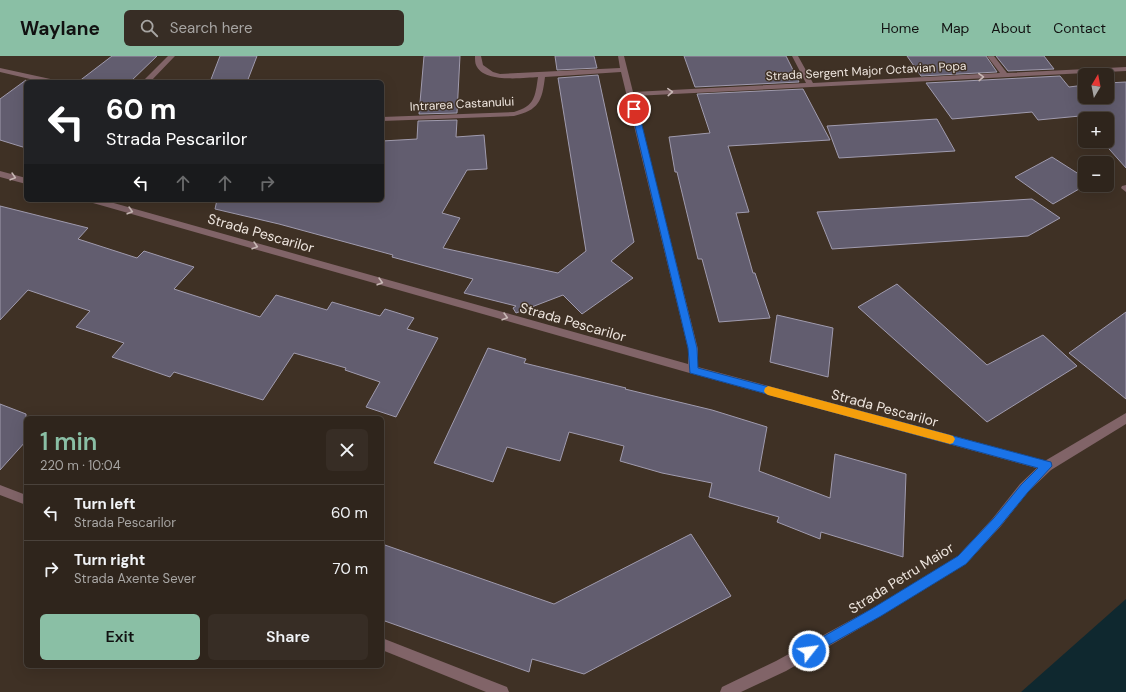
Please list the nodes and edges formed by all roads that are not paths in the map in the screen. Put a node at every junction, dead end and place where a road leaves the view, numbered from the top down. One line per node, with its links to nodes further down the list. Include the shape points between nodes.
1 (172, 56): 12 (street)
2 (478, 56): 9 (street, Intrarea Castanului, via 480,66 491,74 517,77)
3 (621, 56): 8 (street)
4 (795, 56): 13 (street)
5 (990, 56): 10 (street)
6 (1126, 69): 10 (street, Strada Sergent Major Octavian Popa)
7 (0, 70): 11 (street)
8 (625, 70): 9 (street, Intrarea Castanului); 14 (street)
9 (542, 75): 15 (street, Intrarea Castanului, via 538,96 528,111 494,116)
10 (1006, 76): 13 (street, Strada Sergent Major Octavian Popa, one-way to 10)
11 (43, 80)
12 (148, 80)
13 (810, 84): 14 (street, Strada Sergent Major Octavian Popa, one-way to 13)
14 (631, 94): 19 (street, via 693,348)
15 (384, 119)
16 (0, 174): 17 (street, one-way to 17)
17 (24, 180)
18 (100, 202): 19 (street, Strada Pescarilor, one-way to 19)
19 (693, 370): 21 (street, Strada Pescarilor)
20 (1126, 418): 21 (street, Strada Petru Maior)
21 (1047, 466): 26 (street, Strada Petru Maior, via 1024,488 962,560 781,666)
22 (0, 490): 23 (street)
23 (24, 499)
24 (384, 645): 25 (street)
25 (502, 692)
26 (727, 692)

